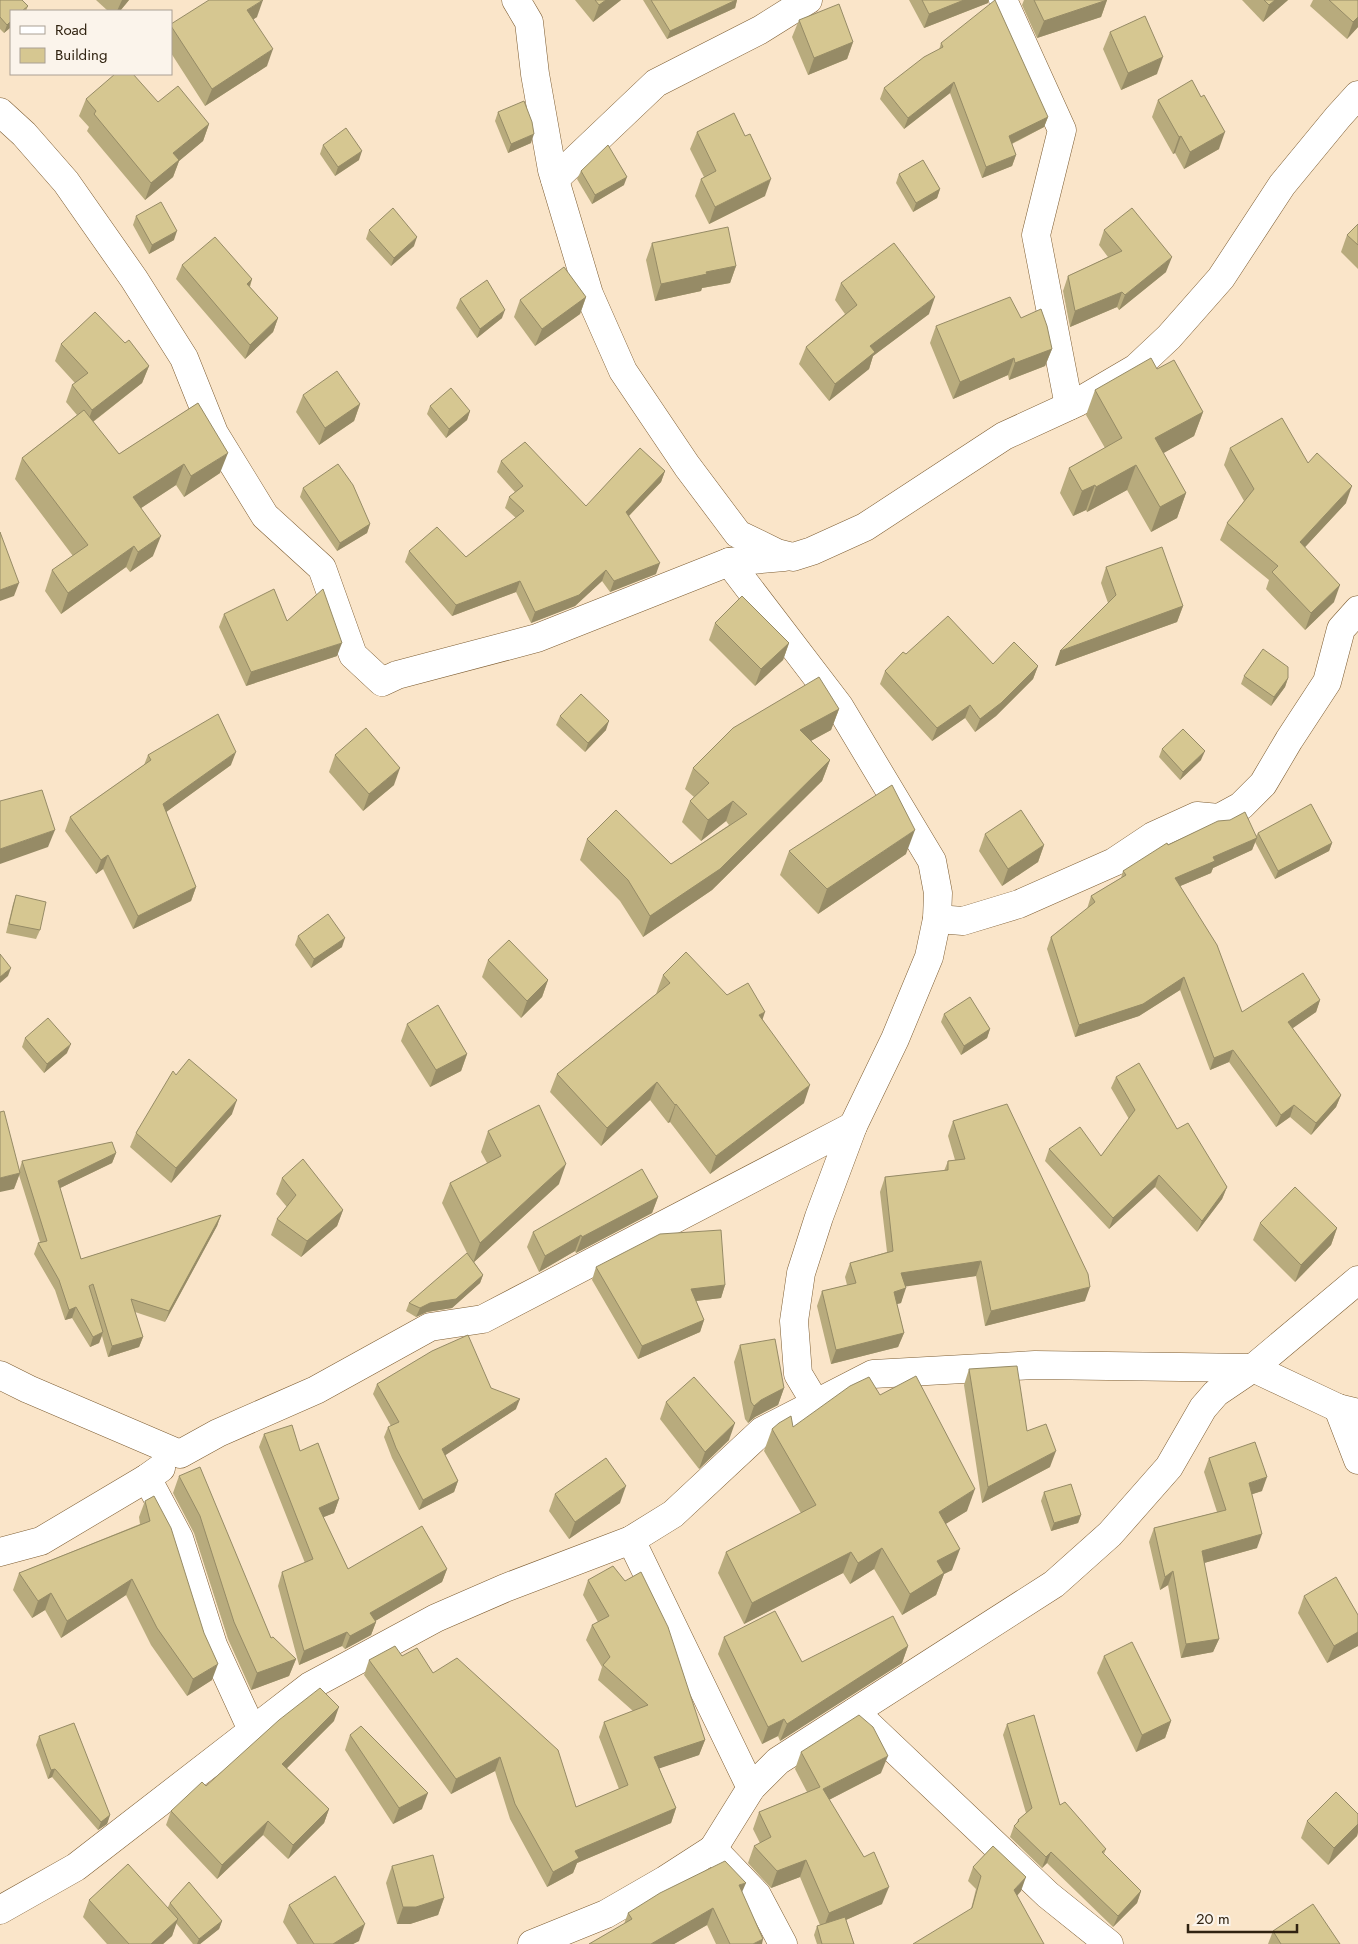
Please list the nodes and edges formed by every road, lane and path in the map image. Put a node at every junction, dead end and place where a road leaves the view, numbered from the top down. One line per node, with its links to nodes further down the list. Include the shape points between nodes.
1 (516, 0): 6 (street, via 528,22)
2 (808, 0): 6 (street, via 760,30 656,83)
3 (1003, 0): 7 (street, via 1062,130 1036,235)
4 (1358, 96): 7 (street, via 1282,185 1221,278 1169,336 1136,368)
5 (0, 112): 9 (street, via 66,182 134,279 184,358 214,433 265,516 322,568 353,656 382,682 397,675 537,638)
6 (555, 178): 8 (street, via 589,294 623,371 738,534)
7 (1069, 406): 8 (street, via 1004,436 865,527)
8 (793, 557): 9 (street)
9 (729, 562): 11 (street, via 839,706 932,861 938,893)
10 (1358, 610): 11 (street, via 1341,629 1328,682 1263,784 1241,806 1219,818 1198,816 1153,836 1114,862 1019,904 964,920)
11 (937, 918): 12 (street, via 929,957 895,1039)
12 (853, 1126): 16 (street, via 801,1273 795,1336 798,1374); 18 (street, via 483,1319 430,1327 316,1390)
13 (1358, 1280): 14 (street)
14 (1253, 1368): 16 (street, via 1035,1365 873,1374); 17 (street); 23 (street, via 1216,1393 1203,1408 1169,1467 1110,1534 1054,1584)
15 (0, 1375): 18 (street)
16 (816, 1404): 21 (street, via 762,1432 673,1514)
17 (1348, 1410): 19 (street)
18 (180, 1454): 20 (street)
19 (1358, 1460)
20 (146, 1478): 22 (street, via 41,1541); 24 (street, via 179,1538 213,1645)
21 (631, 1540): 24 (street, via 436,1618 310,1686); 25 (street)
22 (0, 1552)
23 (856, 1712): 25 (street, via 778,1761); 30 (street, via 1048,1895)
24 (252, 1730): 27 (street, via 76,1867)
25 (751, 1788): 26 (street)
26 (713, 1849): 28 (street, via 606,1914); 29 (street, via 757,1895)
27 (0, 1910)
28 (532, 1944)
29 (783, 1944)
30 (1109, 1944)

